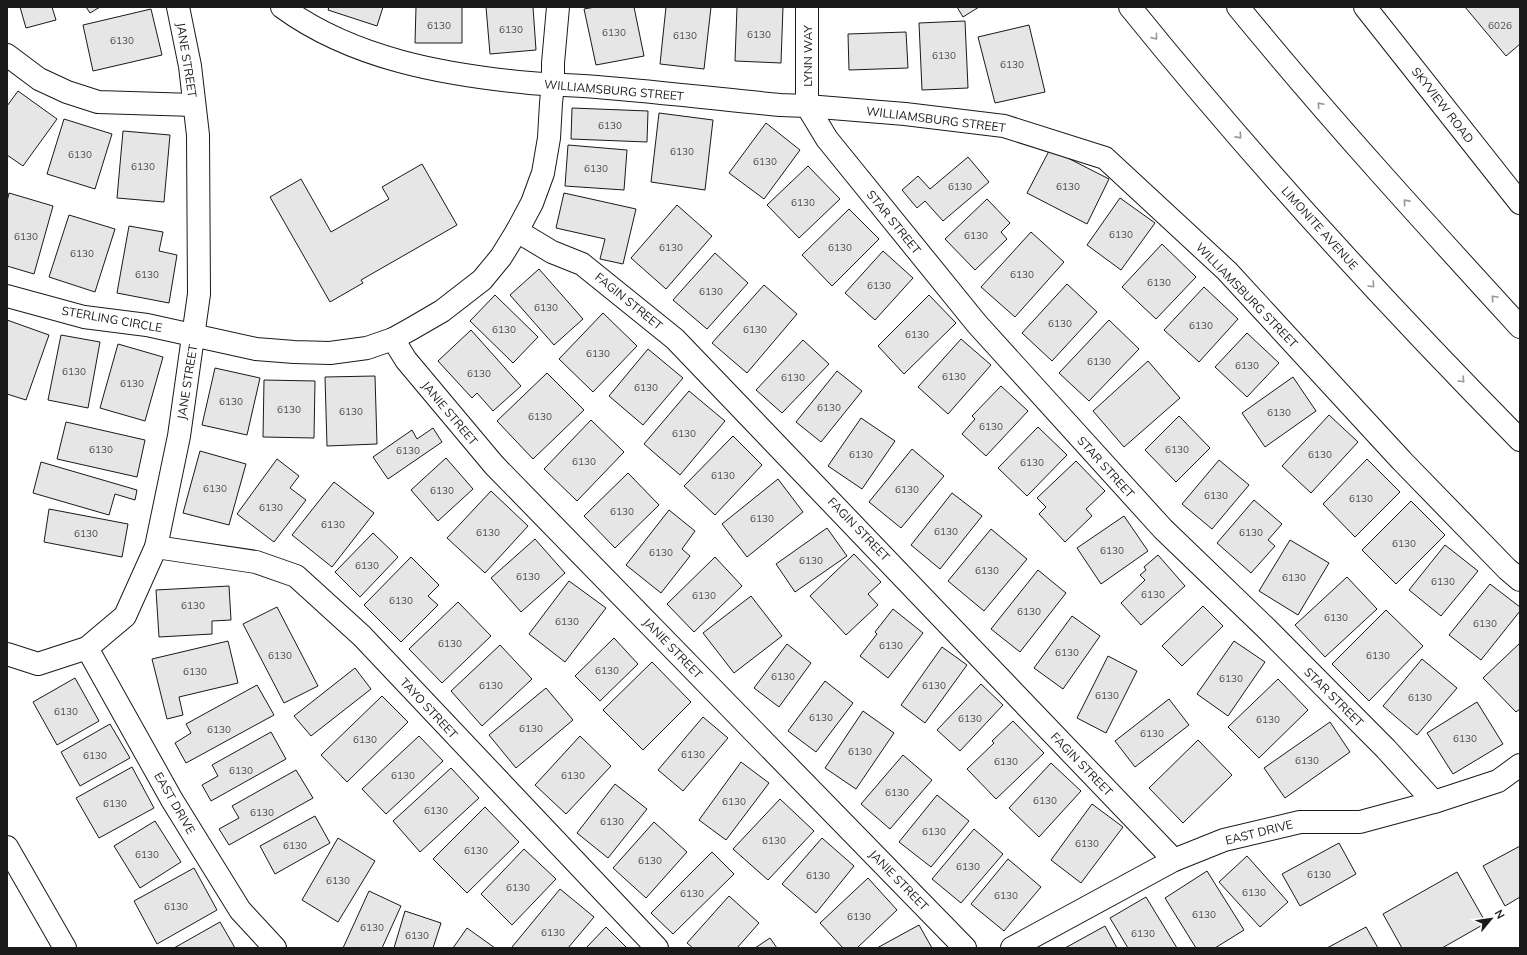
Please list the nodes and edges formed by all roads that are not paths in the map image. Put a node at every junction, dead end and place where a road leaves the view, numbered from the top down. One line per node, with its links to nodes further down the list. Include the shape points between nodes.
1 (178, 7): 10 (street, JANE STREET, via 190,66)
2 (558, 7): 9 (street, STERLING CIRCLE)
3 (807, 7): 11 (street, LYNN WAY)
4 (1130, 7): 18 (street, LIMONITE AVENUE, one-way to 18, via 1195,87 1358,271)
5 (1238, 7): 15 (street, one-way to 5, via 1403,200)
6 (284, 8): 9 (street, WILLIAMSBURG STREET, via 319,30 347,43 405,62 471,76)
7 (1368, 8): 12 (street, SKYVIEW ROAD)
8 (7, 55): 10 (street, via 39,79 98,102)
9 (553, 84): 11 (street, WILLIAMSBURG STREET); 13 (street, STERLING CIRCLE, via 549,138 543,173)
10 (194, 106): 16 (street, JANE STREET, via 198,135 200,252)
11 (807, 106): 20 (street, WILLIAMSBURG STREET, via 1004,126 1105,158 1227,271 1402,461); 24 (street, STAR STREET, via 826,139 977,324 1163,529 1267,629 1386,749)
12 (1520, 203)
13 (518, 231): 17 (street, STERLING CIRCLE, via 502,257 482,280 442,311); 26 (street, FAGIN STREET, via 552,252 582,264 675,339)
14 (7, 296): 16 (street, STERLING CIRCLE, via 84,317 148,325)
15 (1520, 327)
16 (194, 336): 17 (street, STERLING CIRCLE, via 256,349 330,353 368,348); 19 (street, JANE STREET, via 179,436)
17 (393, 339): 30 (street, JANIE STREET, via 406,360 494,465)
18 (1520, 440)
19 (156, 547): 21 (street, JANE STREET, via 125,616); 29 (street, TAYO STREET, via 256,562 296,576 362,636)
20 (1520, 580)
21 (87, 648): 22 (street, JANE STREET, via 38,664); 28 (street, EAST DRIVE, via 172,800 240,910)
22 (7, 654)
23 (1520, 765): 24 (street, EAST DRIVE, via 1498,781)
24 (1434, 802): 26 (street, EAST DRIVE, via 1360,822 1300,822 1224,840)
25 (7, 847): 27 (street)
26 (1174, 860): 31 (street, EAST DRIVE)
27 (65, 948)
28 (276, 948)
29 (657, 948)
30 (965, 948)
31 (1012, 948)

